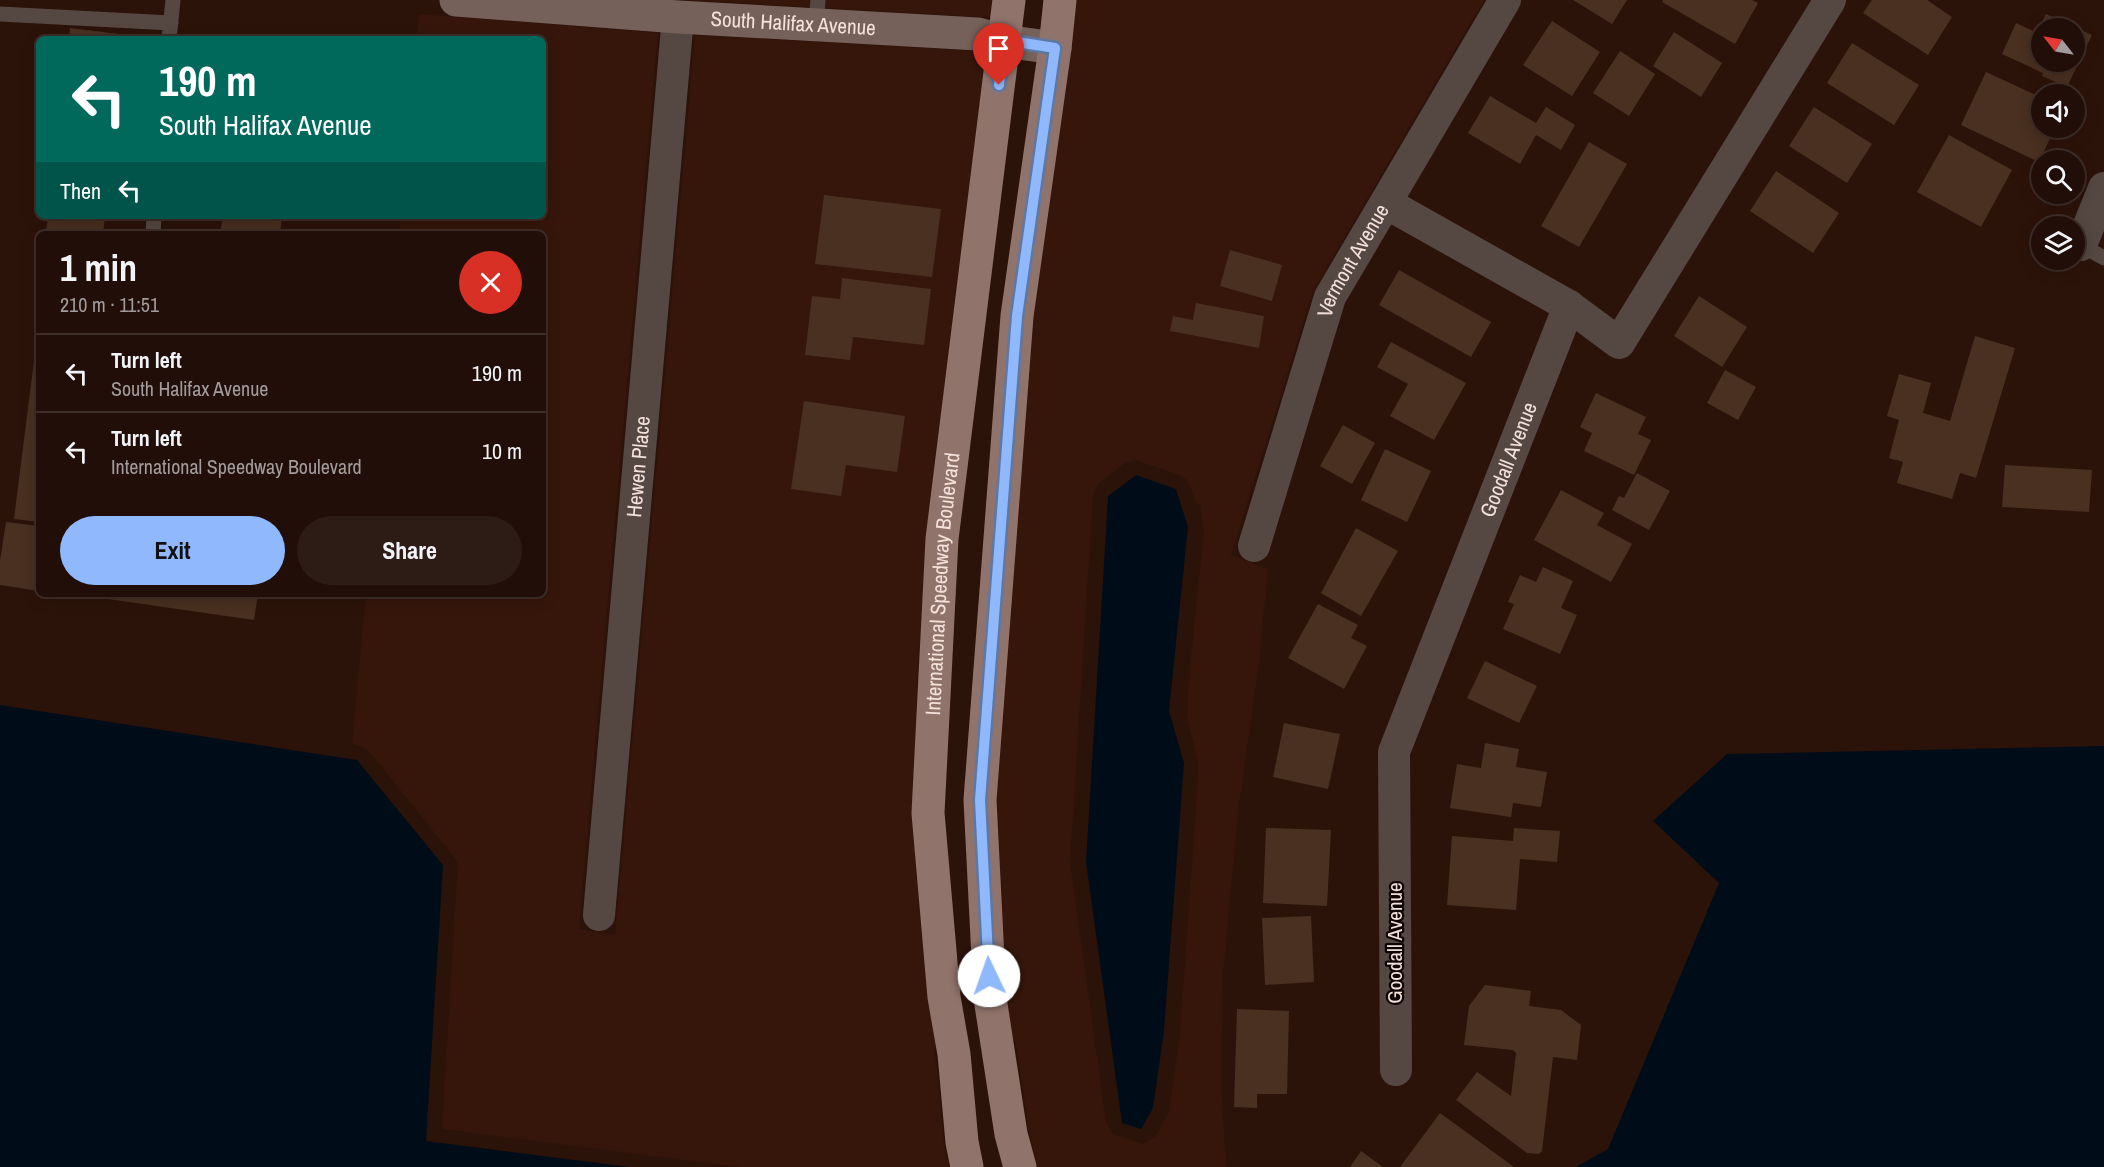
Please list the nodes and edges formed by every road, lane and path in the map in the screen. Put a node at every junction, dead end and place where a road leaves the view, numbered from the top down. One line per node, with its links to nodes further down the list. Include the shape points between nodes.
1 (172, 0): 10 (lane)
2 (456, 0): 9 (street, South Halifax Avenue)
3 (1009, 0): 12 (main road, International Speedway Boulevard)
4 (1060, 0): 13 (main road)
5 (1505, 0): 15 (street, Vermont Avenue)
6 (1830, 0): 17 (street, via 1619,343)
7 (817, 12): 9 (street, South Halifax Avenue); 12 (street, South Halifax Avenue)
8 (0, 14): 10 (lane)
9 (678, 17): 19 (street, Hewen Place)
10 (171, 23): 11 (lane)
11 (169, 36)
12 (1004, 40): 13 (street, South Halifax Avenue); 21 (main road, International Speedway Boulevard, via 942,539 928,813 944,997)
13 (1055, 48): 22 (main road, via 1017,316 980,800 990,998 1011,1134)
14 (2104, 188): 16 (street)
15 (1386, 203): 17 (street); 18 (street, Vermont Avenue, via 1330,297)
16 (2093, 252)
17 (1569, 306): 20 (street, Goodall Avenue, via 1394,752)
18 (1254, 546)
19 (598, 915)
20 (1396, 1070)
21 (967, 1167)
22 (1020, 1167)

